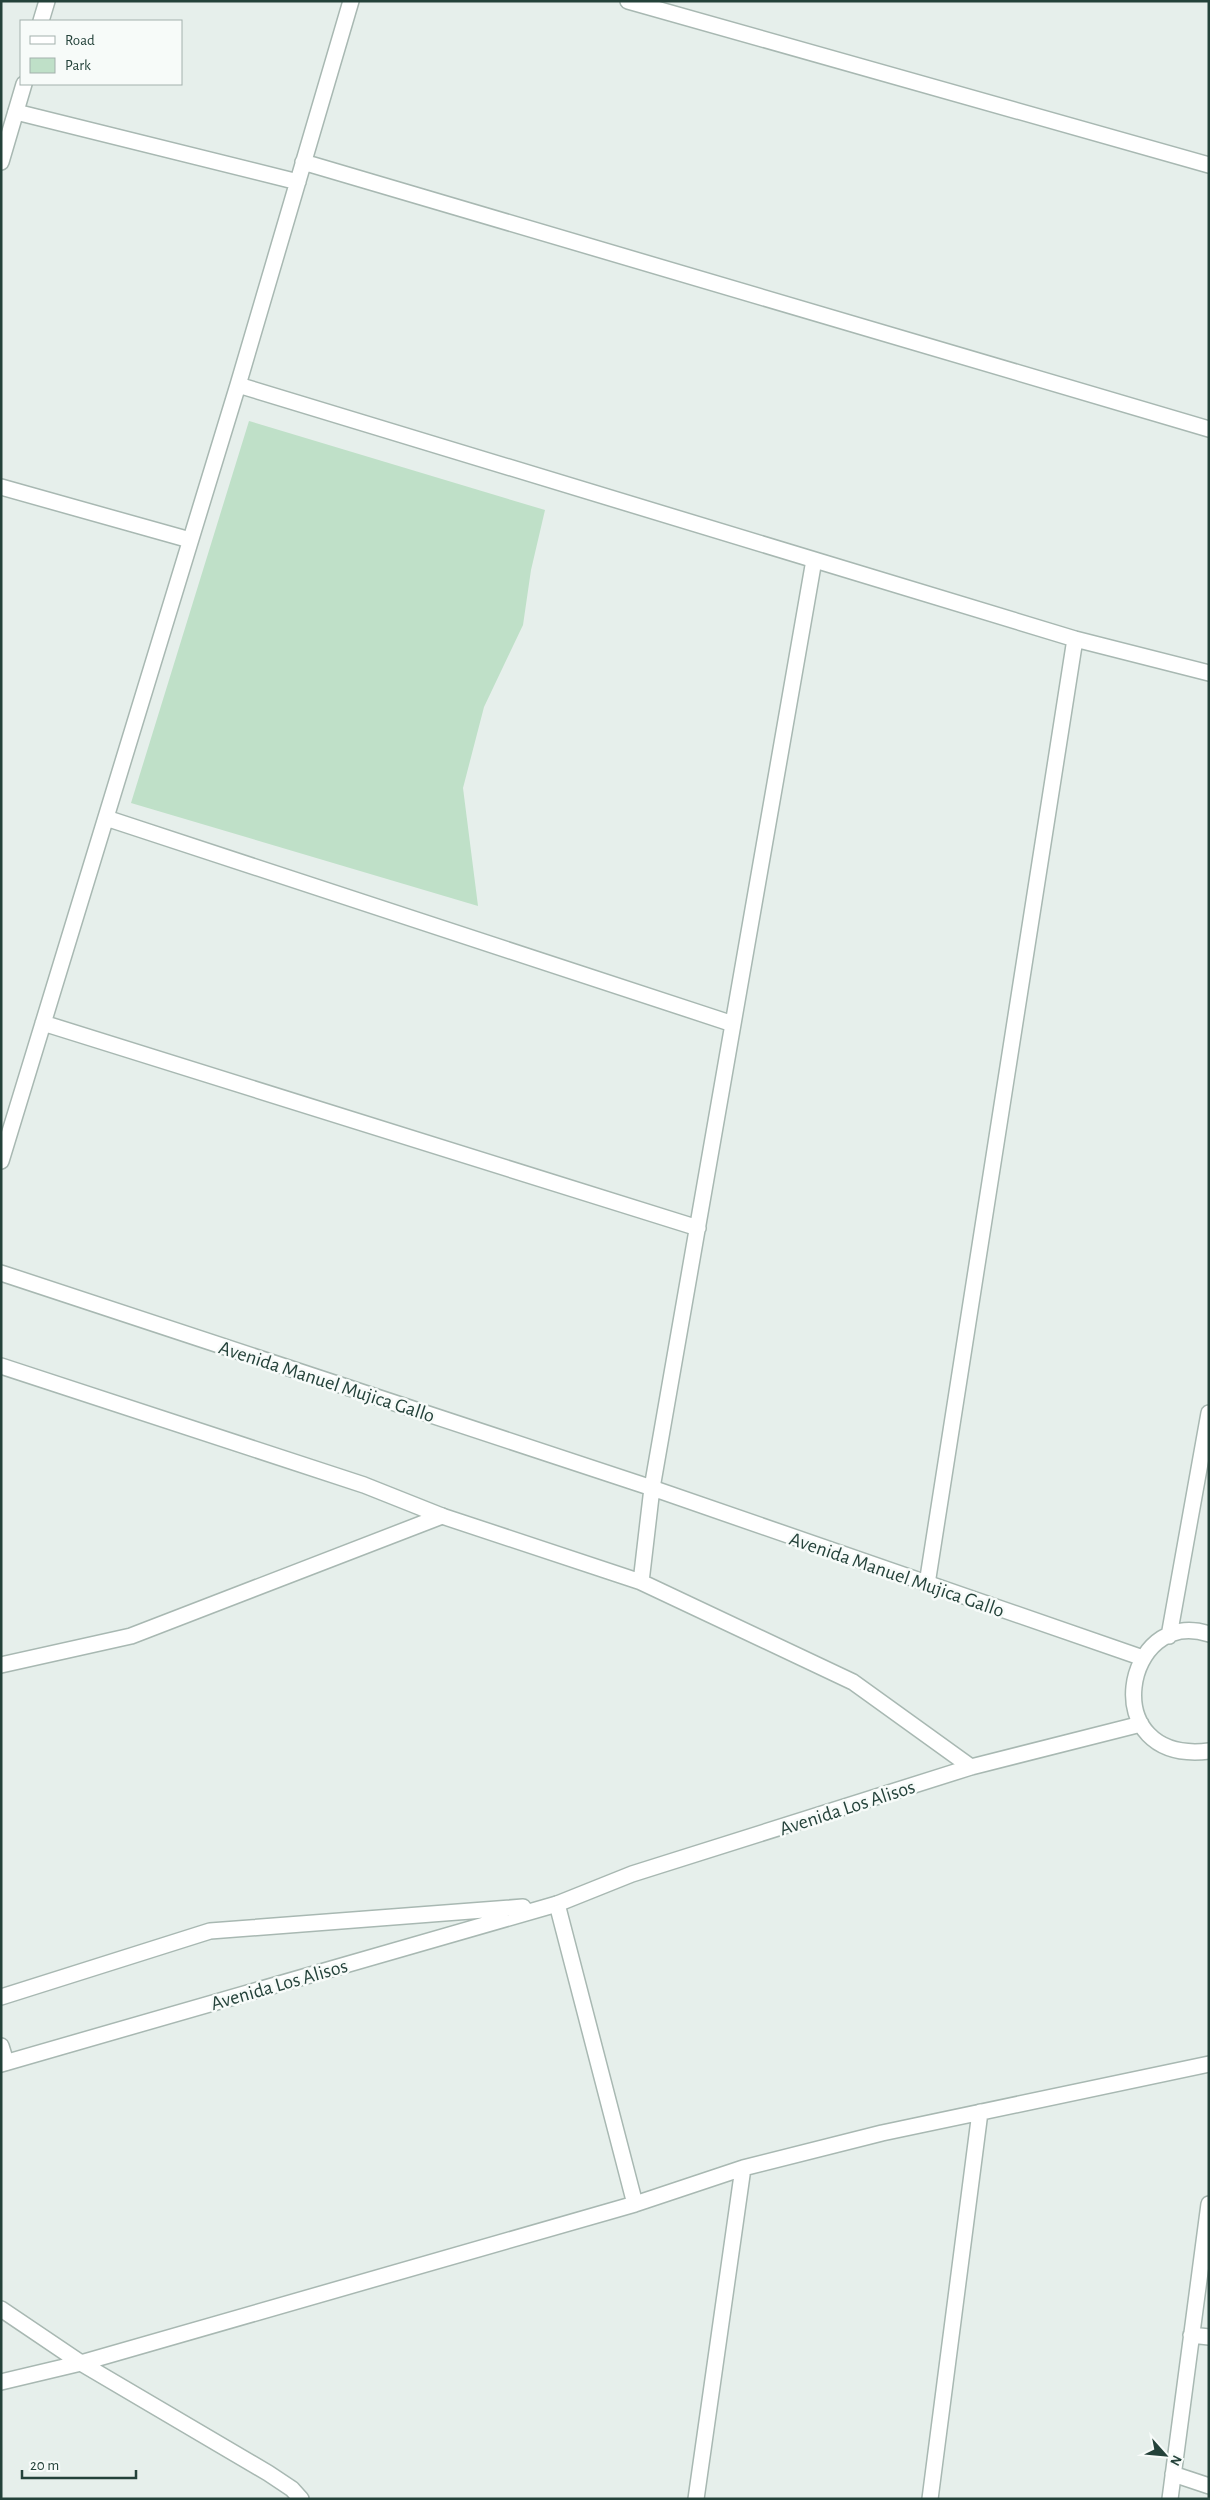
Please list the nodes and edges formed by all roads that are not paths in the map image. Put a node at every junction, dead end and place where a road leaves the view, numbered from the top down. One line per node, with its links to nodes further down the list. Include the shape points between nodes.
1 (46, 1): 4 (street)
2 (351, 1): 8 (street)
3 (628, 1): 9 (street)
4 (41, 20)
5 (24, 85): 6 (street)
6 (16, 112): 7 (street); 10 (street)
7 (1, 162)
8 (304, 162): 10 (street); 12 (street)
9 (1209, 165)
10 (298, 182): 11 (street)
11 (238, 385): 14 (street); 15 (street)
12 (1209, 429)
13 (1, 487): 14 (street)
14 (190, 540): 18 (street)
15 (814, 560): 16 (street); 20 (street)
16 (1075, 639): 17 (street); 29 (street)
17 (1209, 673)
18 (106, 818): 19 (street); 20 (street)
19 (43, 1024): 21 (street); 22 (street)
20 (733, 1024): 22 (street)
21 (1, 1162)
22 (698, 1228): 26 (street)
23 (1, 1273): 26 (street, Avenida Manuel Mujica Gallo)
24 (1, 1366): 27 (street, via 364,1485)
25 (1209, 1413): 31 (street)
26 (652, 1488): 28 (street); 29 (street, Avenida Manuel Mujica Gallo)
27 (442, 1516): 28 (street); 33 (street, via 131,1636)
28 (641, 1582): 36 (street, via 853,1682)
29 (927, 1584): 32 (street, Avenida Manuel Mujica Gallo)
30 (1207, 1631): 31 (street, via 1185,1631)
31 (1169, 1636): 32 (street, via 1154,1645)
32 (1143, 1658): 34 (street, via 1135,1674 1132,1691 1134,1708)
33 (1, 1665)
34 (1141, 1724): 35 (street, via 1154,1739 1172,1750); 36 (street, Avenida Los Alisos)
35 (1209, 1751)
36 (971, 1767): 37 (street, Avenida Los Alisos, via 632,1874)
37 (557, 1904): 38 (street, Avenida Los Alisos, via 210,1932); 40 (street, Avenida Los Alisos); 44 (street)
38 (1, 1996)
39 (1, 2046): 40 (street)
40 (4, 2063)
41 (1209, 2064): 42 (street)
42 (980, 2112): 43 (street); 55 (street)
43 (743, 2168): 44 (street); 54 (street)
44 (635, 2204): 49 (street)
45 (1209, 2204): 47 (street)
46 (1, 2309): 49 (street)
47 (1191, 2335): 48 (street); 51 (street)
48 (1209, 2337)
49 (81, 2363): 50 (street); 53 (street, via 268,2473)
50 (1, 2382)
51 (1172, 2474): 52 (street); 56 (street)
52 (1209, 2486)
53 (301, 2499)
54 (696, 2499)
55 (930, 2499)
56 (1170, 2499)

